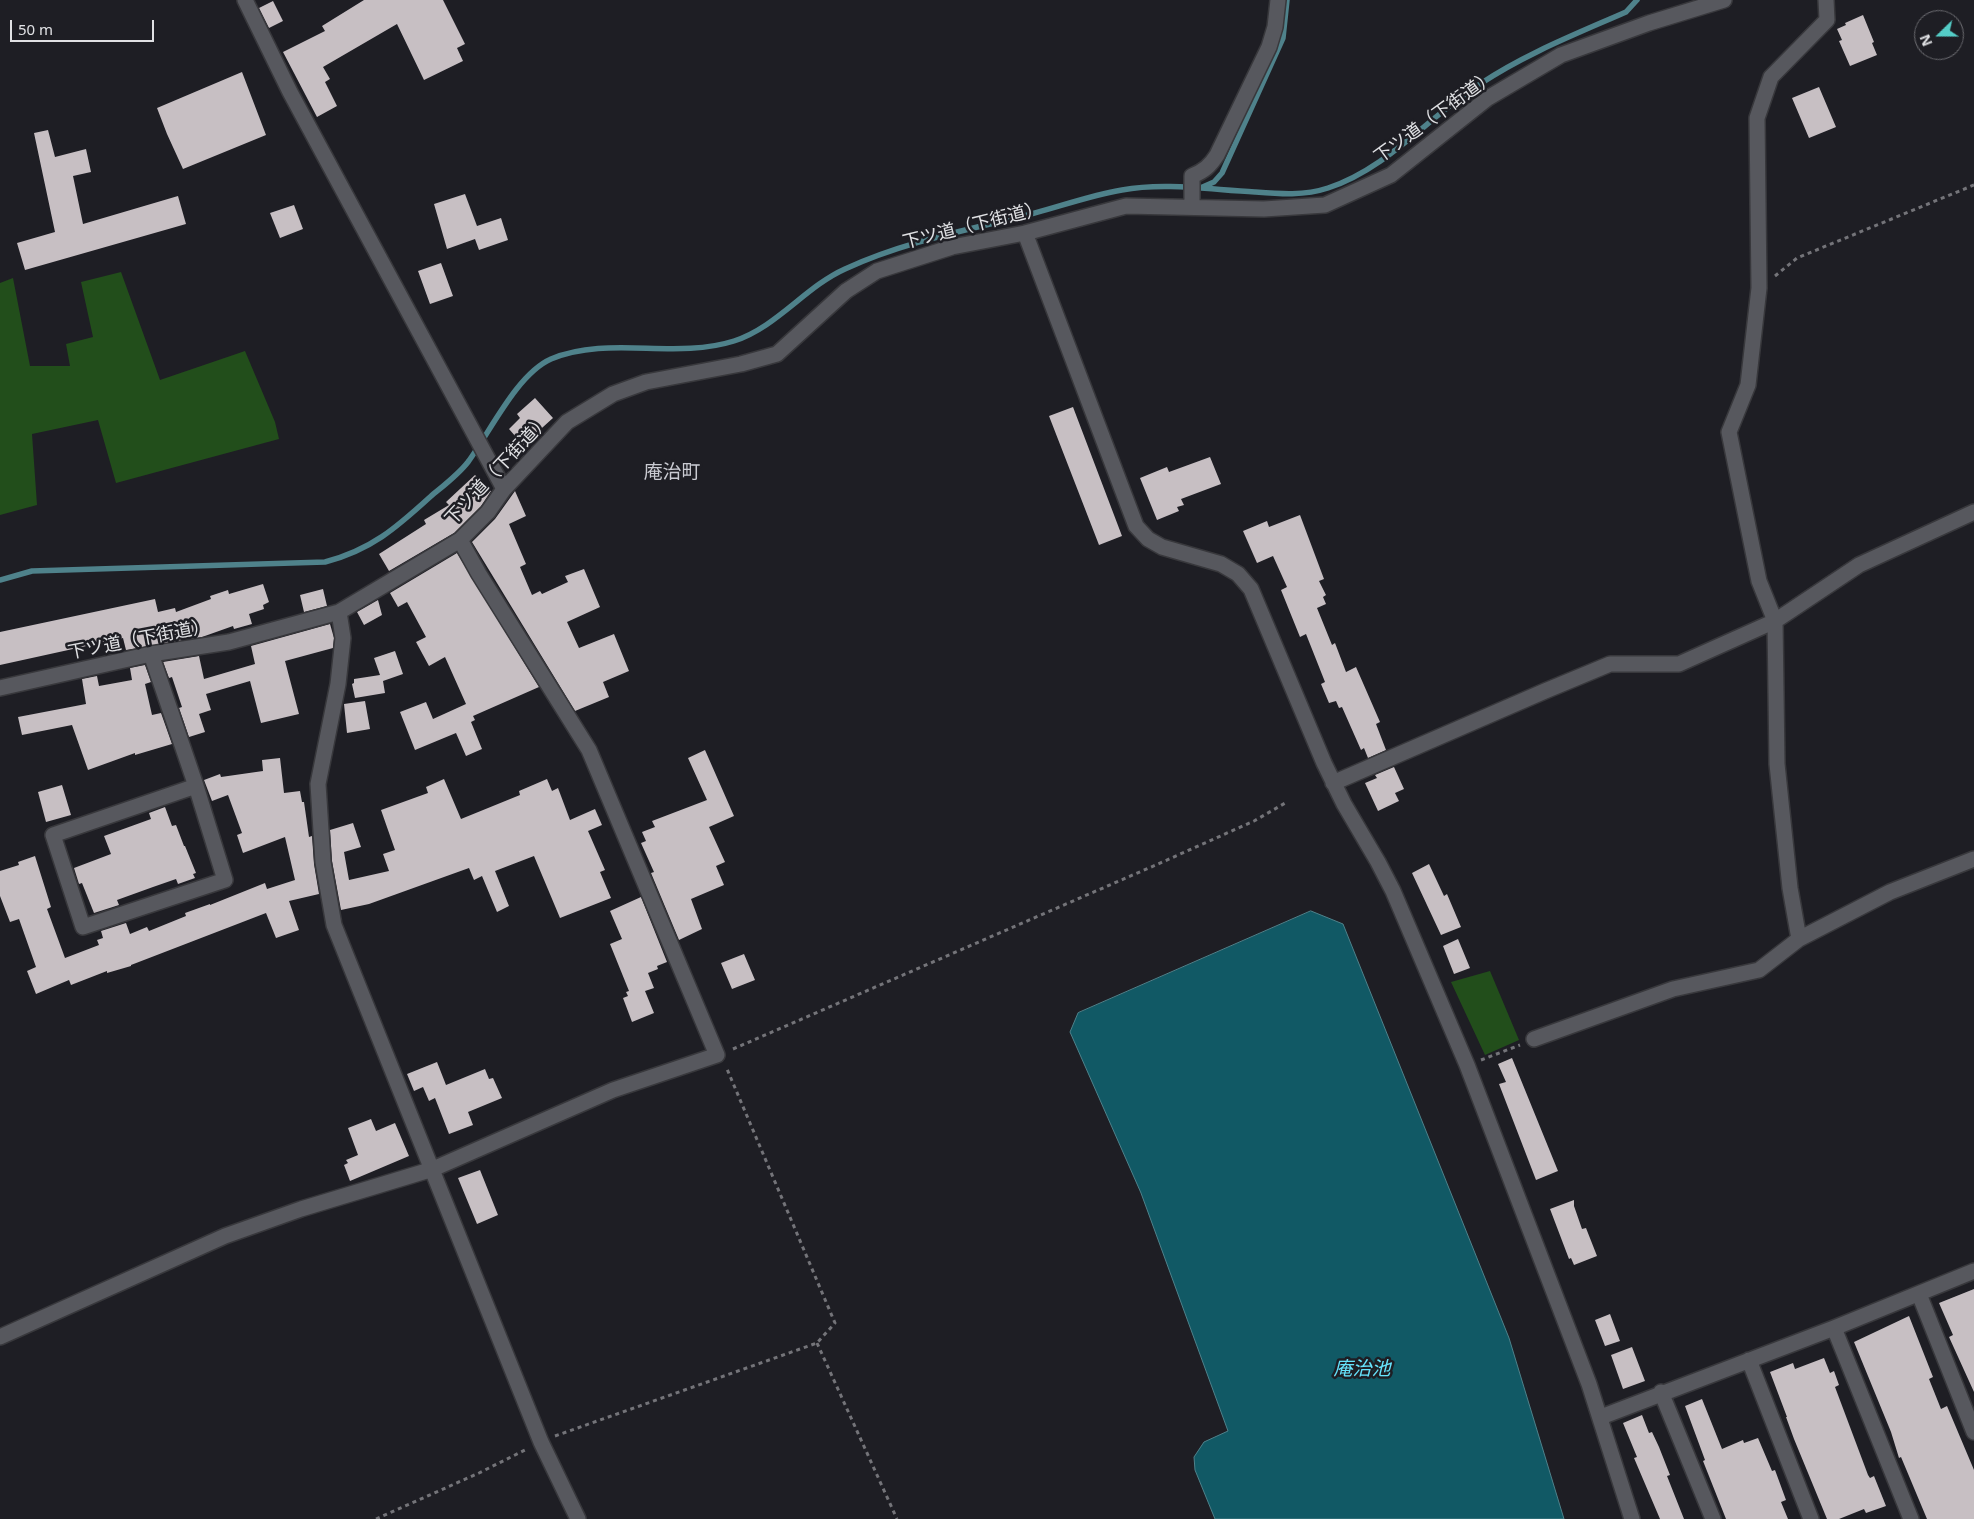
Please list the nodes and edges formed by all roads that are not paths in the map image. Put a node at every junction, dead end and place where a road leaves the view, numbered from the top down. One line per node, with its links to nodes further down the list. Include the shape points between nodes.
1 (245, 0): 7 (street, via 294,100)
2 (1278, 0): 5 (street, via 1269,47 1217,155 1205,170 1192,176)
3 (1724, 0): 5 (street, 下ツ道（下街道）, via 1649,22 1561,55 1488,98 1391,176 1325,205 1264,209)
4 (1826, 0): 11 (street, via 1827,20 1771,77 1756,118 1759,288 1748,385 1729,432 1759,580)
5 (1192, 207): 6 (street, 下ツ道（下街道）, via 1126,206)
6 (1026, 233): 7 (street, 下ツ道（下街道）, via 952,247 877,271 846,291 777,354 646,382 613,394 567,422); 14 (street, via 1136,526 1148,539 1162,547 1221,564 1238,574 1251,588)
7 (504, 488): 9 (street, 下ツ道（下街道）, via 488,512)
8 (1974, 512): 11 (street, via 1859,565)
9 (460, 540): 10 (street, 下ツ道（下街道）); 19 (street, via 589,750 717,1055 613,1090)
10 (339, 612): 12 (street, 下ツ道（下街道）, via 229,642); 19 (street, via 343,638 338,684 318,784 323,862 334,925)
11 (1775, 621): 14 (street, via 1679,664 1610,664); 17 (street, via 1777,764)
12 (151, 654): 13 (street, 下ツ道（下街道）); 15 (street)
13 (0, 688)
14 (1334, 783): 26 (street, via 1392,892 1466,1065)
15 (196, 786): 15 (street, via 225,880 82,927 53,835)
16 (1974, 859): 17 (street, via 1890,892)
17 (1799, 940): 18 (street, via 1759,970 1673,989)
18 (1534, 1039)
19 (433, 1169): 23 (street, via 300,1209 225,1236); 28 (street, via 541,1442)
20 (1974, 1271): 21 (street)
21 (1918, 1294): 22 (street); 27 (street)
22 (1834, 1328): 24 (street); 32 (street)
23 (0, 1336)
24 (1749, 1360): 25 (street); 31 (street)
25 (1661, 1392): 26 (street); 30 (street)
26 (1600, 1416): 29 (street)
27 (1974, 1432)
28 (578, 1519)
29 (1632, 1519)
30 (1712, 1519)
31 (1811, 1519)
32 (1911, 1519)

